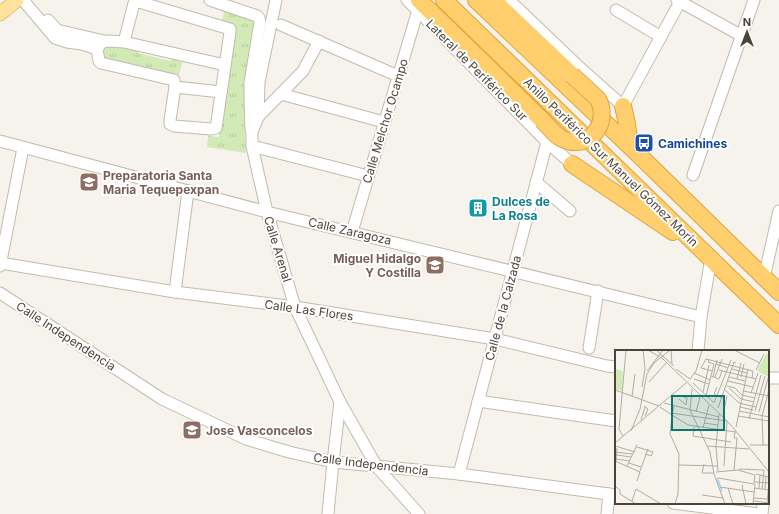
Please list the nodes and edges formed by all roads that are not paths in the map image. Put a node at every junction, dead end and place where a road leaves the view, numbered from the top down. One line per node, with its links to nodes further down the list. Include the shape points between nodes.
1 (17, 0): 15 (main road)
2 (23, 0): 21 (street, via 56,38 67,42)
3 (31, 0): 21 (street, via 57,30)
4 (210, 0): 30 (street, via 259,18 250,83)
5 (276, 0): 28 (street, Calle Arenal, via 258,82)
6 (407, 0): 13 (street, Lateral de Periférico Sur)
7 (444, 0): 45 (highway, Anillo Periférico Sur Manuel Gómez Morín)
8 (476, 0): 34 (highway, Anillo Periférico Sur Manuel Gómez Morín)
9 (493, 0): 13 (highway, bridge, via 598,99 602,117 598,130 587,139 569,142 560,138)
10 (754, 0): 17 (street)
11 (511, 1): 27 (street)
12 (679, 1): 17 (street); 18 (street)
13 (419, 5): 23 (street, Calle Melchor Ocampo); 32 (street, Lateral de Periférico Sur)
14 (616, 10): 18 (street)
15 (0, 14)
16 (281, 24): 20 (street)
17 (742, 36): 37 (street)
18 (661, 37): 27 (street)
19 (124, 42): 21 (street); 22 (street); 22 (street, via 133,5 139,2 230,29)
20 (319, 42): 23 (street); 26 (street, via 303,71)
21 (101, 45): 24 (street, via 98,58 101,63 172,79 175,81)
22 (225, 65): 25 (street)
23 (398, 76): 29 (street, Calle Melchor Ocampo)
24 (175, 87): 25 (street); 25 (street, via 170,120 170,124 174,126 215,129)
25 (221, 92)
26 (281, 94): 28 (street); 29 (street)
27 (623, 106): 34 (highway)
28 (258, 117): 30 (street, Calle Arenal)
29 (384, 122): 38 (street, Calle Melchor Ocampo)
30 (252, 132): 33 (street, Calle Arenal)
31 (0, 142): 35 (street, Calle Zaragoza)
32 (547, 142): 36 (street, Lateral de Periférico Sur); 39 (street, Calle de la Calzada)
33 (252, 146): 38 (street); 42 (street, Calle Arenal)
34 (630, 146): 48 (highway, Anillo Periférico Sur Manuel Gómez Morín)
35 (23, 148): 40 (street, Calle Zaragoza); 46 (street)
36 (572, 164): 45 (highway)
37 (693, 175)
38 (368, 176): 44 (street, Calle Melchor Ocampo)
39 (536, 182): 41 (street); 47 (street, Calle de la Calzada)
40 (188, 191): 42 (street, Calle Zaragoza); 50 (street)
41 (570, 211)
42 (267, 212): 44 (street, Calle Zaragoza); 53 (street, Calle Arenal)
43 (779, 212): 48 (street)
44 (352, 232): 47 (street, Calle Zaragoza)
45 (711, 258): 54 (street); 55 (highway, Anillo Periférico Sur Manuel Gómez Morín)
46 (0, 264): 50 (street, Calle Las Flores)
47 (513, 270): 49 (street, Calle Zaragoza); 56 (street, Calle de la Calzada)
48 (764, 278): 51 (highway, Anillo Periférico Sur Manuel Gómez Morín)
49 (598, 291): 54 (street, Calle Zaragoza); 57 (street)
50 (175, 292): 53 (street, Calle Las Flores)
51 (779, 292)
52 (0, 294): 63 (street, Calle Independencia, via 162,399 246,439)
53 (295, 308): 56 (street, Calle Las Flores); 61 (street, Calle Arenal)
54 (701, 317): 58 (street)
55 (779, 325)
56 (495, 339): 59 (street, Calle Las Flores); 60 (street, Calle de la Calzada)
57 (589, 348)
58 (698, 350)
59 (615, 367)
60 (478, 401): 62 (street); 65 (street, Calle de la Calzada)
61 (340, 402): 63 (street); 64 (street, Calle Arenal)
62 (615, 421)
63 (333, 462): 64 (street, Calle Independencia); 69 (street)
64 (377, 467): 65 (street, Calle Independencia); 70 (street, Calle Arenal)
65 (459, 474): 66 (street, Calle Independencia)
66 (613, 494): 71 (street)
67 (763, 504): 73 (street)
68 (678, 506): 72 (street)
69 (328, 514)
70 (420, 514)
71 (607, 514)
72 (758, 514)
73 (762, 514)

